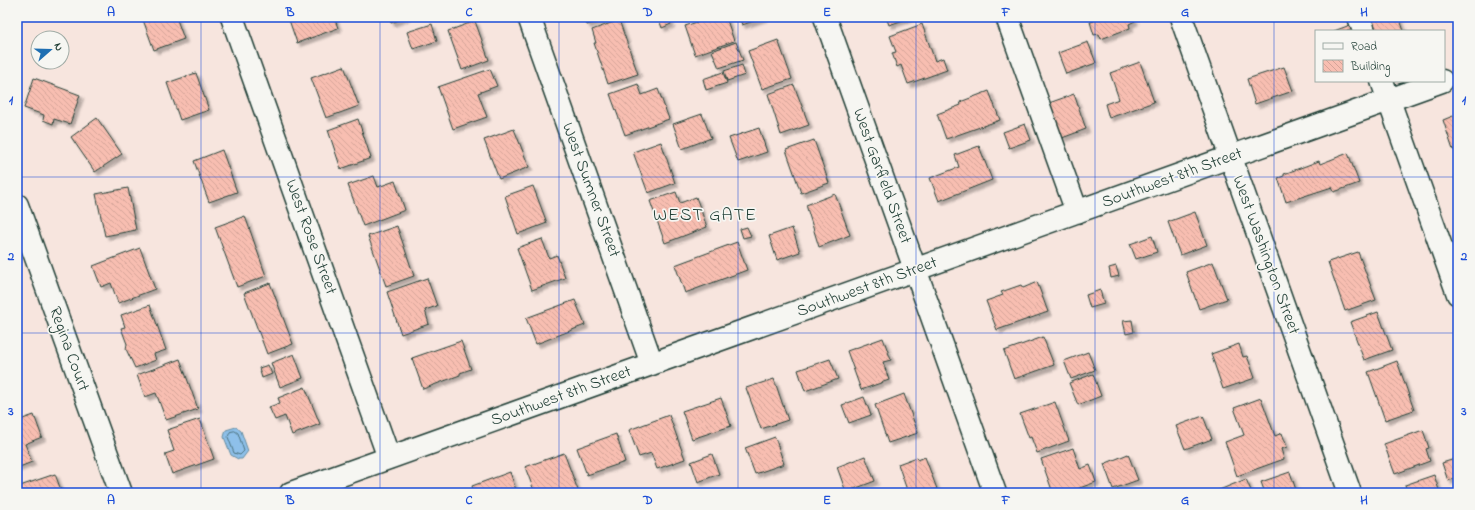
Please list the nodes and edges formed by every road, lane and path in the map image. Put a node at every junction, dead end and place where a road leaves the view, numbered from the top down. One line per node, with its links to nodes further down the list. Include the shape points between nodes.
1 (232, 17): 19 (street, West Rose Street)
2 (529, 17): 18 (street, West Sumner Street)
3 (825, 17): 16 (street, West Garfield Street)
4 (1007, 17): 14 (street)
5 (1181, 17): 12 (street, West Washington Street)
6 (1359, 17): 7 (street)
7 (1364, 30)
8 (1458, 75): 9 (street, Southwest 8th Street)
9 (1445, 80)
10 (1437, 82): 11 (street, Southwest 8th Street)
11 (1386, 90): 12 (street, Southwest 8th Street); 15 (street)
12 (1231, 157): 14 (street, Southwest 8th Street); 23 (street, West Washington Street)
13 (17, 205): 20 (street, Regina Court)
14 (1077, 212): 16 (street, Southwest 8th Street)
15 (1453, 261): 17 (street)
16 (915, 270): 18 (street, Southwest 8th Street); 22 (street, West Garfield Street)
17 (1458, 294)
18 (652, 364): 19 (street, Southwest 8th Street)
19 (389, 458): 21 (street, Southwest 8th Street)
20 (121, 493)
21 (291, 493)
22 (995, 493)
23 (1350, 493)

